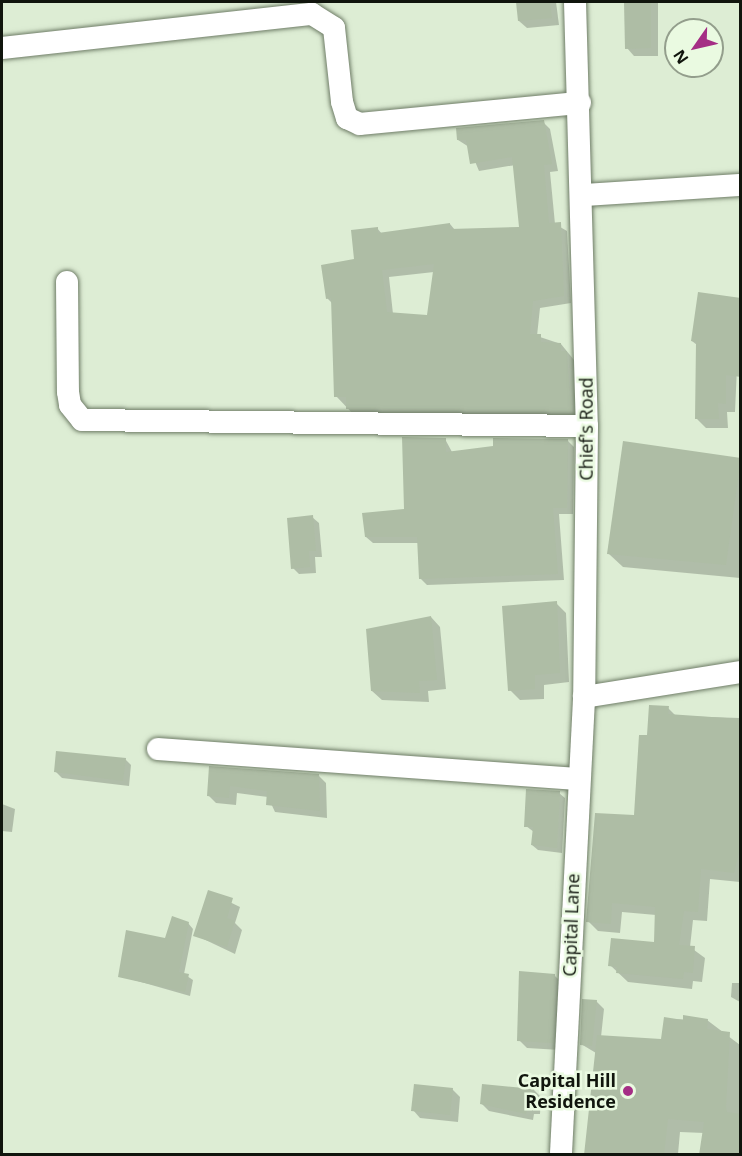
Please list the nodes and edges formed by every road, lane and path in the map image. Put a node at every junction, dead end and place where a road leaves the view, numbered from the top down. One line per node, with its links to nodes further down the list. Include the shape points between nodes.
1 (575, 2): 3 (street, Chief's Road)
2 (2, 48): 3 (street, via 312,14 334,28 342,102 347,118 360,124)
3 (580, 103): 5 (street, Chief's Road)
4 (741, 185): 5 (street)
5 (584, 195): 7 (street, Chief's Road)
6 (67, 282): 7 (street, via 68,392 70,405 82,420)
7 (587, 426): 9 (street, Chief's Road)
8 (741, 672): 9 (street)
9 (584, 697): 11 (street, Capital Lane)
10 (158, 749): 11 (street)
11 (577, 779): 12 (street, Capital Lane)
12 (561, 1153)

